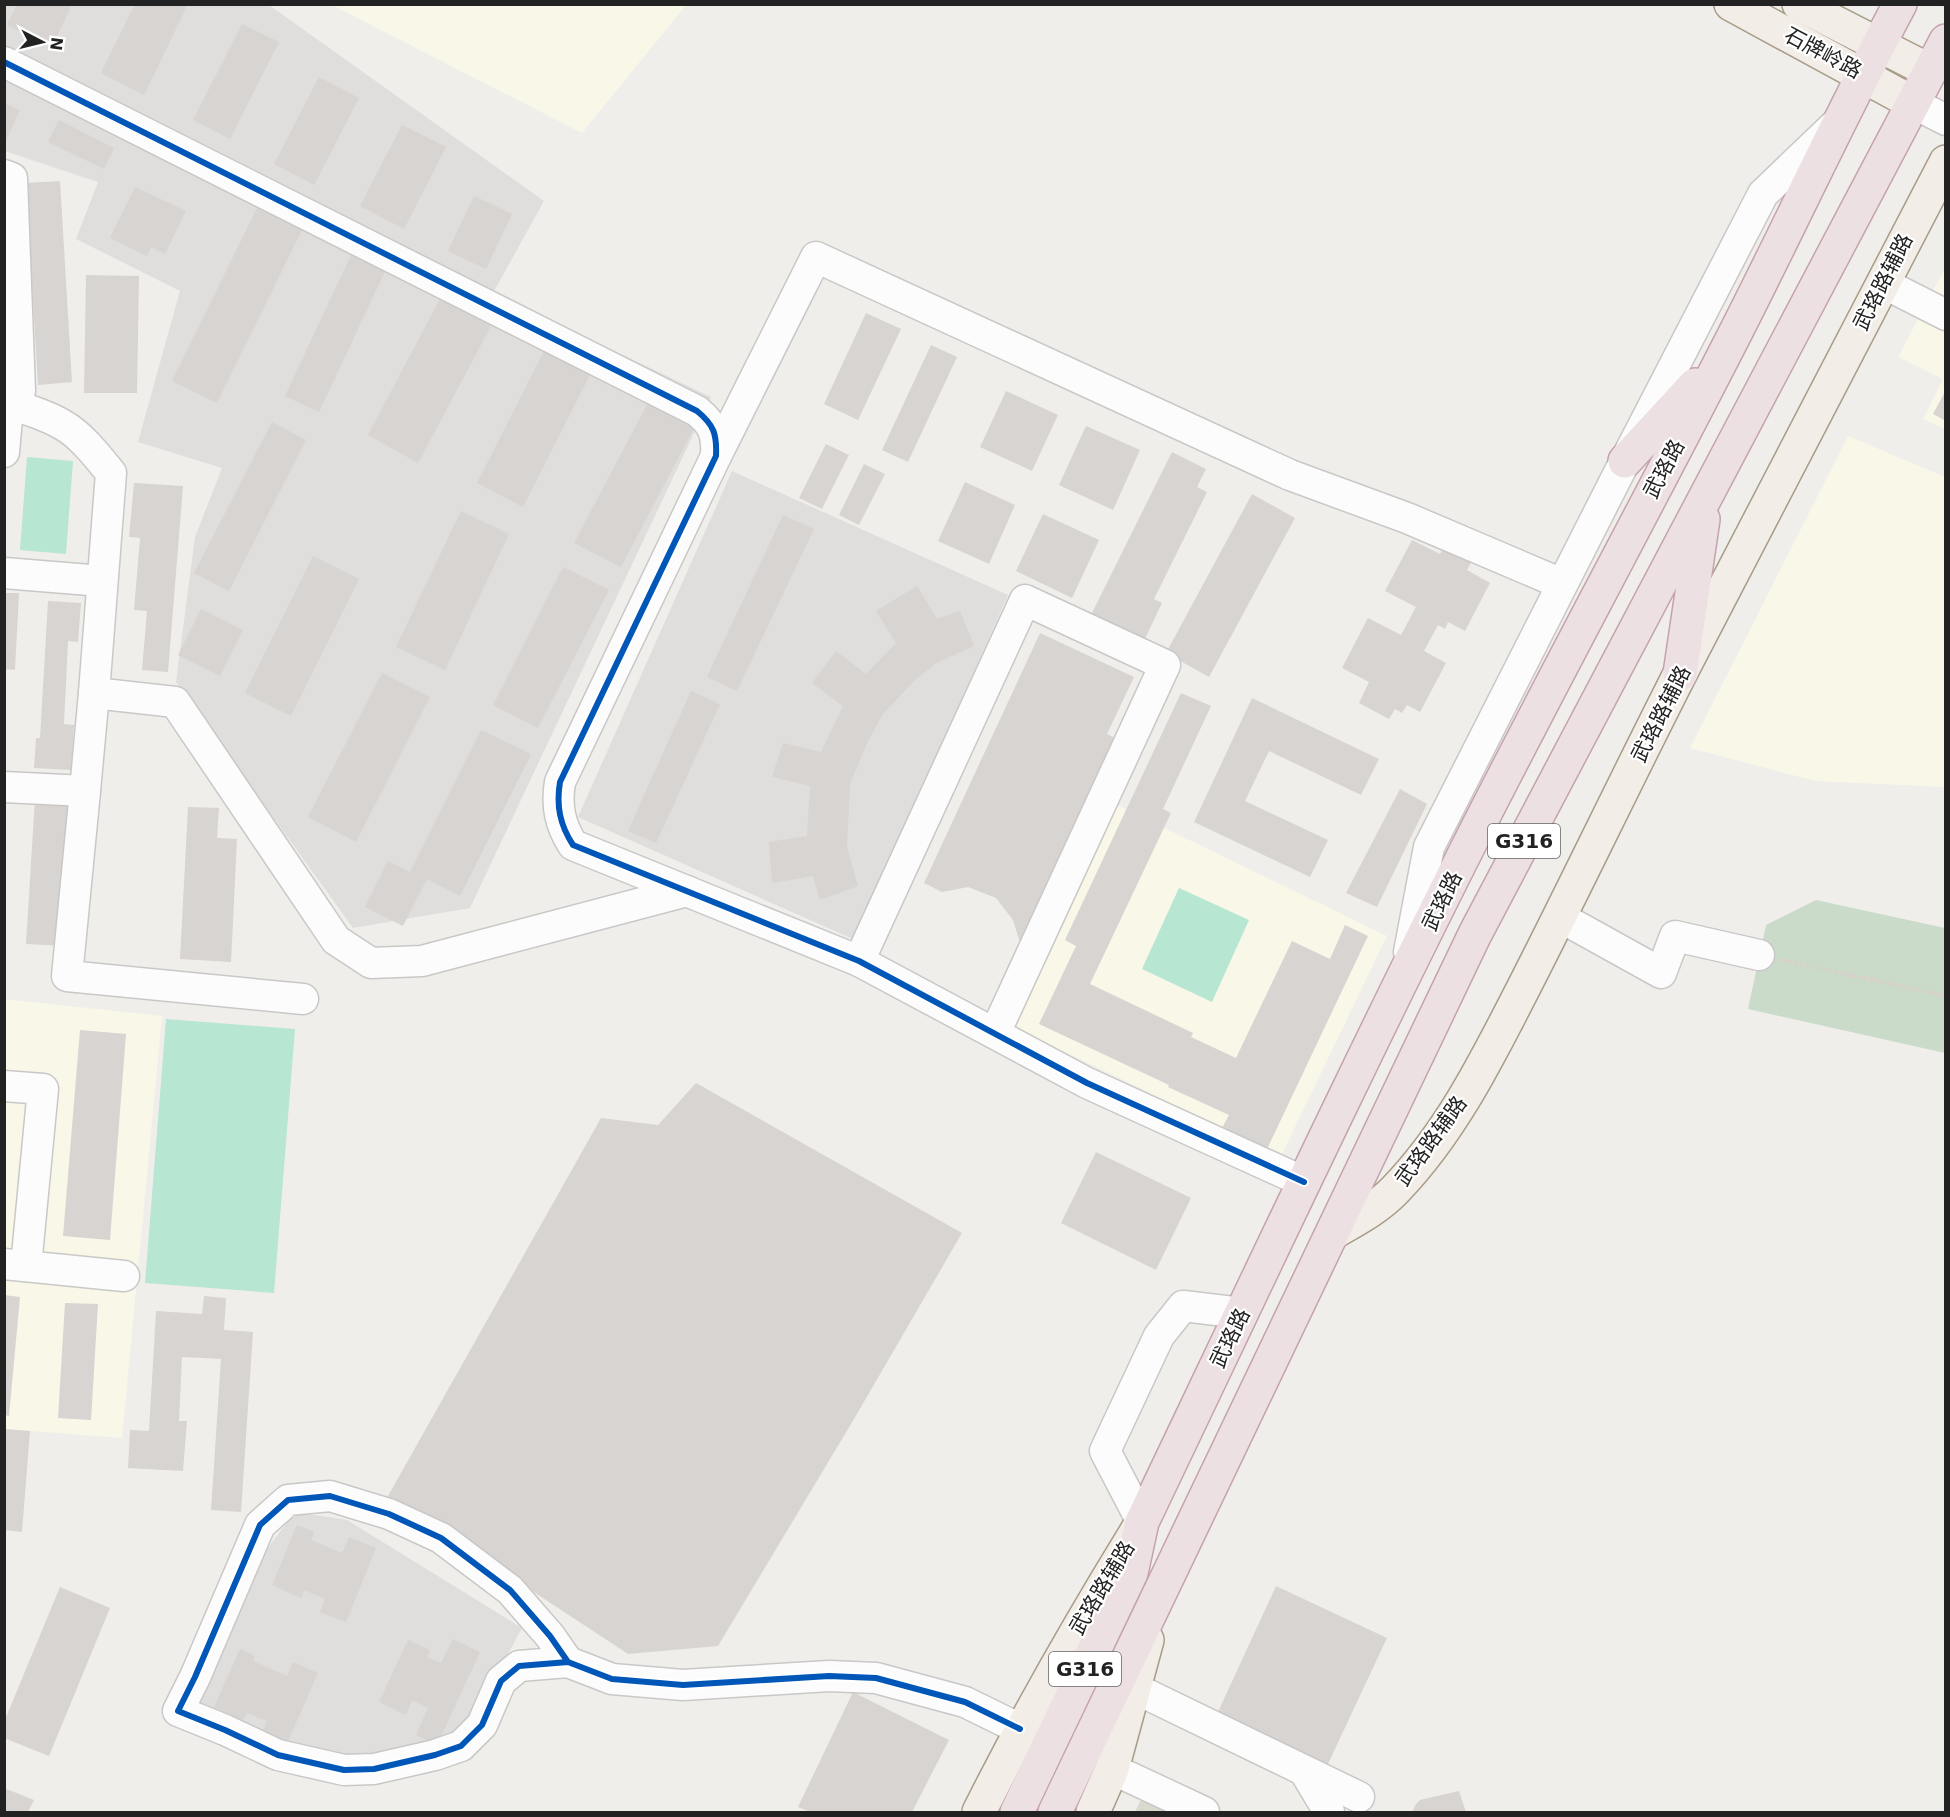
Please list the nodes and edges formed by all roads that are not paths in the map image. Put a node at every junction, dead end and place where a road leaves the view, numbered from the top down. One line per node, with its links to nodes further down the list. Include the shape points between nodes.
1 (1731, 4): 7 (main road, 石牌岭路)
2 (1799, 4): 5 (main road, 石牌岭路)
3 (1900, 4): 5 (highway, 武珞路 / G316)
4 (1946, 41): 8 (highway, G316)
5 (1878, 46): 7 (highway, 武珞路 / G316); 8 (main road, 石牌岭路)
6 (4, 62): 19 (street, via 697,411 710,422 717,440)
7 (1863, 75): 9 (main road, 石牌岭路); 11 (highway, 武珞路 / G316)
8 (1938, 75): 9 (highway, G316)
9 (1913, 103): 10 (street); 21 (highway, G316)
10 (1946, 120)
11 (1839, 122): 16 (highway, 武珞路 / G316); 20 (street, via 1763,195)
12 (1946, 162): 14 (main road, 武珞路辅路)
13 (4, 175): 17 (street, via 12,178 21,391)
14 (1883, 283): 15 (street); 25 (main road, 武珞路辅路)
15 (1946, 315)
16 (1725, 353): 20 (highway); 33 (highway, 武珞路 / G316)
17 (9, 404): 18 (street); 23 (street, via 64,425 111,472)
18 (4, 452)
19 (717, 456): 24 (street, via 816,257 1290,475 1407,518); 29 (street, via 560,782 557,799 565,833 573,845)
20 (1625, 461): 24 (street)
21 (1706, 497): 25 (highway); 38 (highway, G316, via 1475,934)
22 (4, 573): 23 (street)
23 (102, 581): 26 (street)
24 (1562, 584): 33 (street, via 1430,847)
25 (1680, 674): 30 (main road, 武珞路辅路)
26 (94, 693): 28 (street); 29 (street, via 175,702 336,940 371,963 422,961)
27 (4, 787): 28 (street)
28 (85, 791): 34 (street, via 67,976)
29 (687, 891): 32 (street)
30 (1560, 917): 31 (street, via 1661,973 1675,936); 38 (main road, 武珞路辅路, via 1485,1062 1427,1154 1393,1192)
31 (1759, 955)
32 (859, 961): 35 (street); 35 (street, via 1025,600 1165,665)
33 (1404, 977): 37 (highway, 武珞路 / G316)
34 (303, 999)
35 (995, 1033): 37 (street, via 1087,1083)
36 (4, 1086): 39 (street, via 43,1089)
37 (1304, 1182): 41 (highway, 武珞路 / G316)
38 (1334, 1233): 43 (highway, G316)
39 (15, 1265): 40 (street)
40 (124, 1276)
41 (1242, 1312): 42 (highway, 武珞路 / G316); 42 (street, via 1182,1306 1154,1346 1105,1451)
42 (1142, 1522): 46 (main road, 武珞路辅路); 51 (highway, 武珞路 / G316, via 1131,1573)
43 (1160, 1591): 45 (main road); 52 (highway, G316)
44 (568, 1662): 44 (street, via 510,1590 441,1538 389,1514 330,1496 288,1500 260,1524 178,1711 278,1755 344,1770 374,1769 461,1746 482,1725 501,1681 519,1666); 46 (street, via 612,1679 683,1685 829,1676 876,1678 965,1702)
45 (1134, 1688): 47 (main road); 48 (street)
46 (1020, 1730): 50 (main road, 武珞路辅路)
47 (1112, 1769): 53 (main road); 54 (street)
48 (1305, 1772): 49 (street); 55 (street)
49 (1359, 1797)
50 (979, 1812)
51 (1017, 1812)
52 (1055, 1812)
53 (1093, 1812)
54 (1204, 1812)
55 (1329, 1812)

